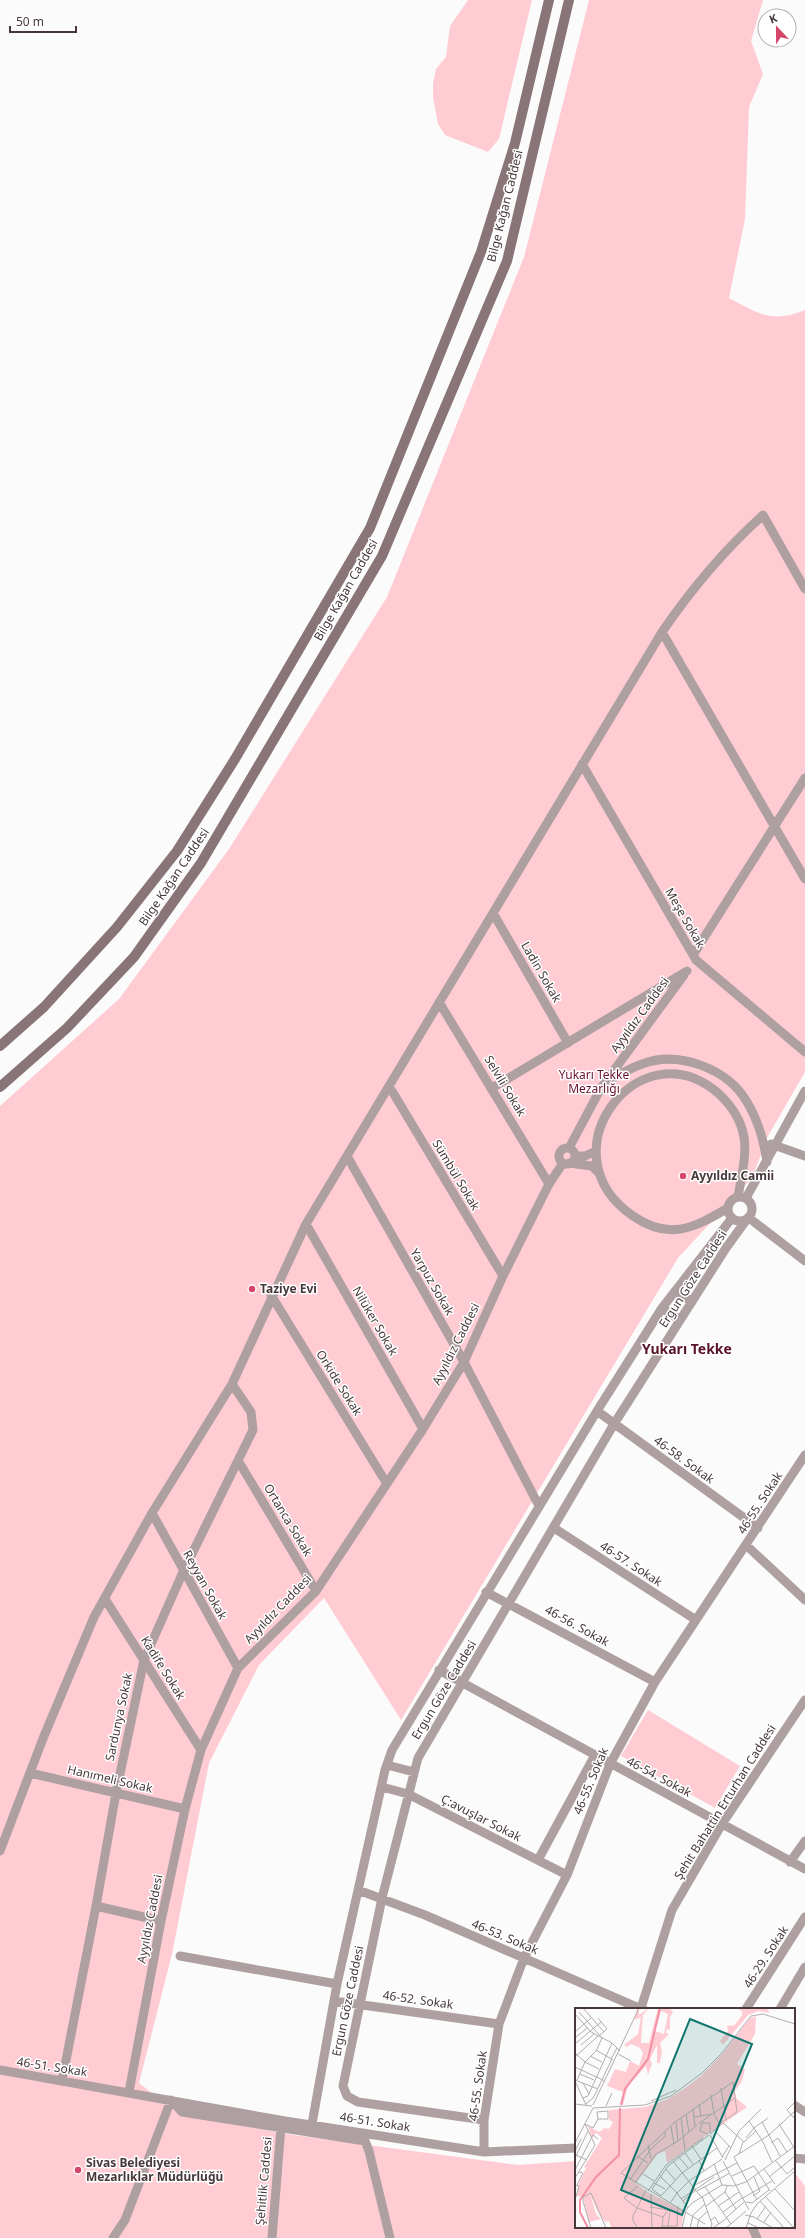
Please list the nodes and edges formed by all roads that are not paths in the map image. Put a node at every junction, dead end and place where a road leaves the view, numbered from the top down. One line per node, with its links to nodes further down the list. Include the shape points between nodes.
1 (549, 0): 14 (main road, Bilge Kağan Caddesi, via 516,143 481,252 370,528 178,851 117,928 44,1007)
2 (569, 0): 18 (main road, Bilge Kağan Caddesi, via 507,261 382,556 202,863 139,950 67,1028)
3 (805, 589): 4 (street, via 763,515 730,545 707,571)
4 (662, 632): 5 (street); 7 (street)
5 (582, 764): 9 (street); 10 (street, Meşe Sokak)
6 (805, 778): 7 (street, Ayyıldız Caddesi)
7 (774, 826): 8 (street); 10 (street, Ayyıldız Caddesi)
8 (805, 879)
9 (493, 913): 12 (street); 13 (street, Ladin Sokak)
10 (694, 957): 11 (street, Ayyıldız Caddesi); 15 (street, Meşe Sokak)
11 (687, 971): 13 (street); 16 (street, Ayyıldız Caddesi)
12 (439, 1002): 17 (street); 19 (street, Selvili Sokak)
13 (568, 1043): 19 (street)
14 (0, 1046)
15 (805, 1052)
16 (606, 1082): 21 (street, via 644,1063 671,1059 694,1063 710,1069 736,1087 747,1102); 23 (street, Ayyıldız Caddesi)
17 (389, 1086): 25 (street); 37 (street, Sümbül Sokak)
18 (0, 1087)
19 (492, 1088): 30 (street, Selvili Sokak)
20 (805, 1091): 22 (street)
21 (764, 1141): 22 (street); 28 (street)
22 (775, 1146): 26 (street); 28 (street)
23 (569, 1148): 27 (street, via 573,1150); 27 (street, Ayyıldız Caddesi, via 562,1149 559,1153 559,1158)
24 (596, 1151): 27 (street); 29 (street); 31 (street, via 602,1120 624,1090 665,1074 688,1077 701,1082 722,1097 742,1128)
25 (347, 1156): 35 (street); 43 (street, Yarpuz Sokak)
26 (805, 1156)
27 (569, 1161): 29 (street, via 592,1166); 30 (street, Ayyıldız Caddesi)
28 (767, 1162): 31 (street)
29 (599, 1173): 32 (street, via 613,1199 628,1212 654,1227 683,1229 697,1226)
30 (549, 1184): 37 (street, Ayyıldız Caddesi)
31 (742, 1198): 32 (street, via 731,1202); 34 (street, via 753,1208)
32 (728, 1208): 33 (street)
33 (732, 1218): 34 (street, via 740,1221); 38 (street, Ergun Göze Caddesi)
34 (748, 1218): 36 (street); 40 (street, Ergun Göze Caddesi)
35 (306, 1224): 39 (street); 47 (street, Nilüker Sokak)
36 (805, 1261)
37 (503, 1276): 43 (street, Ayyıldız Caddesi)
38 (676, 1291): 40 (street); 41 (street, Ergun Göze Caddesi)
39 (271, 1296): 44 (street); 50 (street, Orkide Sokak)
40 (692, 1302): 42 (street, Ergun Göze Caddesi)
41 (662, 1308): 42 (street); 45 (street, Ergun Göze Caddesi)
42 (680, 1320): 46 (street, Ergun Göze Caddesi)
43 (464, 1362): 47 (street, Ayyıldız Caddesi); 51 (street, Yarpuz Sokak)
44 (232, 1384): 49 (street, Sardunya Sokak, via 243,1398 254,1422); 52 (street)
45 (597, 1411): 46 (street, 46-58. Sokak); 51 (street, Ergun Göze Caddesi)
46 (614, 1424): 53 (street, Ergun Göze Caddesi); 54 (street, 46-58. Sokak)
47 (423, 1429): 50 (street, Ayyıldız Caddesi)
48 (805, 1455): 54 (street, 46-55. Sokak)
49 (239, 1462): 56 (street, Sardunya Sokak); 57 (street, Ortanca Sokak)
50 (387, 1484): 57 (street, Ayyıldız Caddesi)
51 (539, 1506): 58 (street, Ergun Göze Caddesi)
52 (152, 1513): 56 (street, Reyyan Sokak); 59 (street)
53 (554, 1528): 61 (street, Ergun Göze Caddesi); 62 (street, 46-57. Sokak)
54 (758, 1528): 55 (street, 46-55. Sokak)
55 (746, 1545): 60 (street); 62 (street, 46-55. Sokak)
56 (184, 1572): 63 (street, Sardunya Sokak); 64 (street, Reyyan Sokak)
57 (316, 1591): 64 (street, Ayyıldız Caddesi)
58 (486, 1592): 61 (street, 46-56. Sokak); 65 (street, Ergun Göze Caddesi)
59 (105, 1599): 63 (street, Kadife Sokak); 74 (street, via 94,1617)
60 (805, 1600)
61 (510, 1603): 66 (street, 46-56. Sokak); 67 (street, Ergun Göze Caddesi)
62 (696, 1620): 66 (street, 46-55. Sokak)
63 (144, 1660): 69 (street, Kadife Sokak); 76 (street, Sardunya Sokak)
64 (238, 1668): 69 (street, Ayyıldız Caddesi)
65 (440, 1670): 67 (street, 46-54. Sokak); 72 (street, Ergun Göze Caddesi, via 398,1738)
66 (655, 1682): 71 (street, 46-55. Sokak)
67 (463, 1684): 70 (street, 46-54. Sokak); 73 (street, Ergun Göze Caddesi, via 418,1758)
68 (805, 1700): 79 (street, Şehit Bahattin Erturhan Caddesi)
69 (201, 1750): 78 (street, Ayyıldız Caddesi)
70 (595, 1755): 71 (street, 46-54. Sokak); 82 (street)
71 (610, 1764): 79 (street, 46-54. Sokak); 85 (street, 46-55. Sokak)
72 (387, 1765): 73 (street); 75 (street, Ergun Göze Caddesi)
73 (414, 1772): 77 (street, Ergun Göze Caddesi)
74 (30, 1773): 76 (street, Hanımeli Sokak); 81 (street)
75 (382, 1787): 77 (street, Ç:avuşlar Sokak); 86 (street, Ergun Göze Caddesi)
76 (116, 1793): 78 (street, Hanımeli Sokak); 88 (street, Sardunya Sokak)
77 (408, 1794): 82 (street, Ç:avuşlar Sokak); 87 (street, Ergun Göze Caddesi)
78 (186, 1809): 90 (street, Ayyıldız Caddesi)
79 (722, 1824): 83 (street, 46-54. Sokak); 98 (street, Şehit Bahattin Erturhan Caddesi, via 672,1910)
80 (805, 1841): 83 (street)
81 (0, 1852)
82 (538, 1860): 85 (street, Ç:avuşlar Sokak)
83 (790, 1862): 84 (street, 46-54. Sokak)
84 (805, 1869)
85 (567, 1875): 92 (street, 46-55. Sokak)
86 (358, 1890): 87 (street, 46-53. Sokak); 94 (street, Ergun Göze Caddesi)
87 (382, 1898): 92 (street, 46-53. Sokak); 96 (street, Ergun Göze Caddesi)
88 (96, 1906): 90 (street); 103 (street, Sardunya Sokak)
89 (805, 1917): 99 (street, 46-29. Sokak)
90 (161, 1921): 104 (street, Ayyıldız Caddesi)
91 (180, 1956): 94 (street)
92 (524, 1958): 97 (street, 46-53. Sokak); 101 (street, 46-55. Sokak)
93 (805, 1967): 100 (street)
94 (337, 1984): 95 (street, Ergun Göze Caddesi)
95 (334, 2001): 96 (street, 46-52. Sokak); 109 (street, Ergun Göze Caddesi)
96 (359, 2004): 101 (street, 46-52. Sokak); 108 (street, Ergun Göze Caddesi, via 343,2077 347,2096 358,2102)
97 (640, 2008)
98 (642, 2008)
99 (747, 2008)
100 (781, 2008)
101 (499, 2024): 108 (street, 46-55. Sokak)
102 (0, 2070): 103 (street, 46-51. Sokak)
103 (62, 2081): 104 (street, 46-51. Sokak)
104 (129, 2092): 105 (street, 46-51. Sokak)
105 (171, 2100): 109 (street, 46-51. Sokak); 110 (street, 46-51. Sokak, via 182,2112); 116 (street, via 125,2220)
106 (795, 2106): 107 (street)
107 (805, 2112)
108 (484, 2120): 112 (street, 46-55. Sokak)
109 (312, 2124): 112 (street, 46-51. Sokak)
110 (281, 2127): 117 (street, Şehitlik Caddesi); 118 (street, 46-51. Sokak, via 361,2140 366,2143)
111 (575, 2148): 112 (street, 46-51. Sokak)
112 (484, 2152)
113 (795, 2158): 114 (street)
114 (805, 2159)
115 (752, 2228): 119 (street)
116 (113, 2238)
117 (272, 2238)
118 (390, 2238)
119 (757, 2238)

